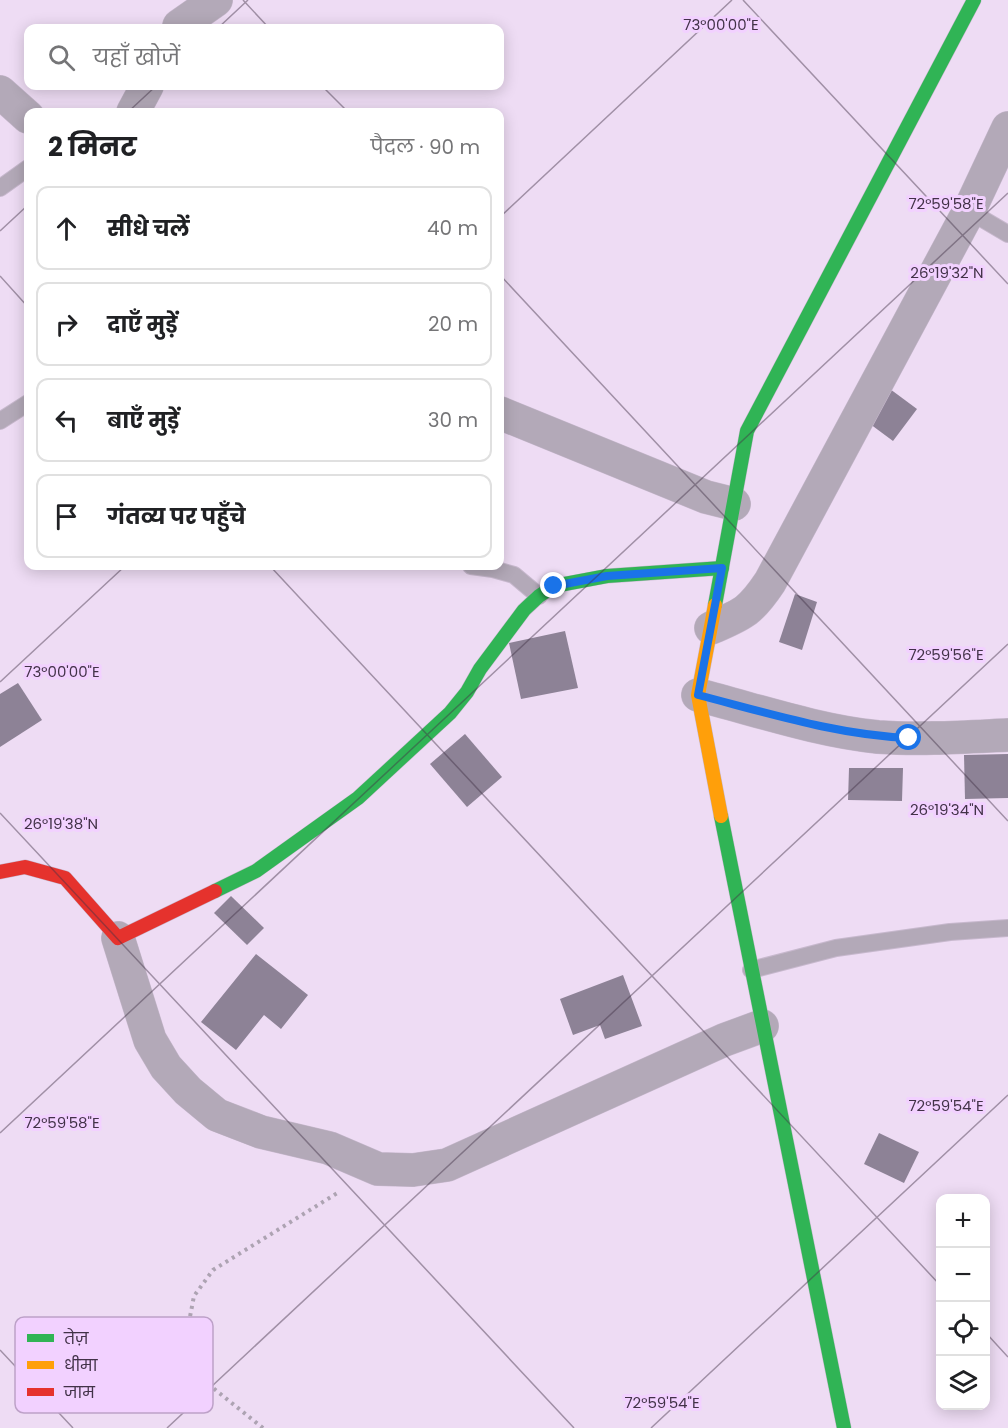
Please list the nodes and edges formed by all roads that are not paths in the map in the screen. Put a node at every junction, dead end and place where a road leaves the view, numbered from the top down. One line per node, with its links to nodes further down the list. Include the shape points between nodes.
1 (216, 0): 3 (street)
2 (974, 0): 16 (main road, via 747,431)
3 (180, 18)
4 (145, 90): 6 (street)
5 (0, 92): 7 (street)
6 (135, 108)
7 (24, 113)
8 (1008, 128): 11 (street)
9 (24, 171): 10 (lane)
10 (0, 188)
11 (969, 211): 12 (lane); 20 (street, via 770,582 744,614)
12 (1008, 234)
13 (24, 406): 15 (lane)
14 (504, 415): 16 (street, via 706,497)
15 (0, 421)
16 (734, 504): 17 (main road)
17 (722, 568): 19 (main road, via 607,576 554,586); 20 (main road)
18 (499, 570): 19 (lane, via 514,575)
19 (539, 596): 25 (main road, via 524,610 450,713 358,798 256,871)
20 (711, 628): 21 (main road)
21 (698, 695): 22 (street, via 828,729 877,737); 26 (main road)
22 (1008, 735)
23 (0, 872): 25 (main road, via 25,867 65,878)
24 (1008, 928): 26 (lane, via 836,948)
25 (118, 938): 27 (street, via 150,1040 166,1067 188,1092 217,1115 261,1132 329,1148 378,1168 412,1170 447,1165)
26 (751, 970): 27 (main road)
27 (762, 1026): 28 (main road)
28 (844, 1428)

